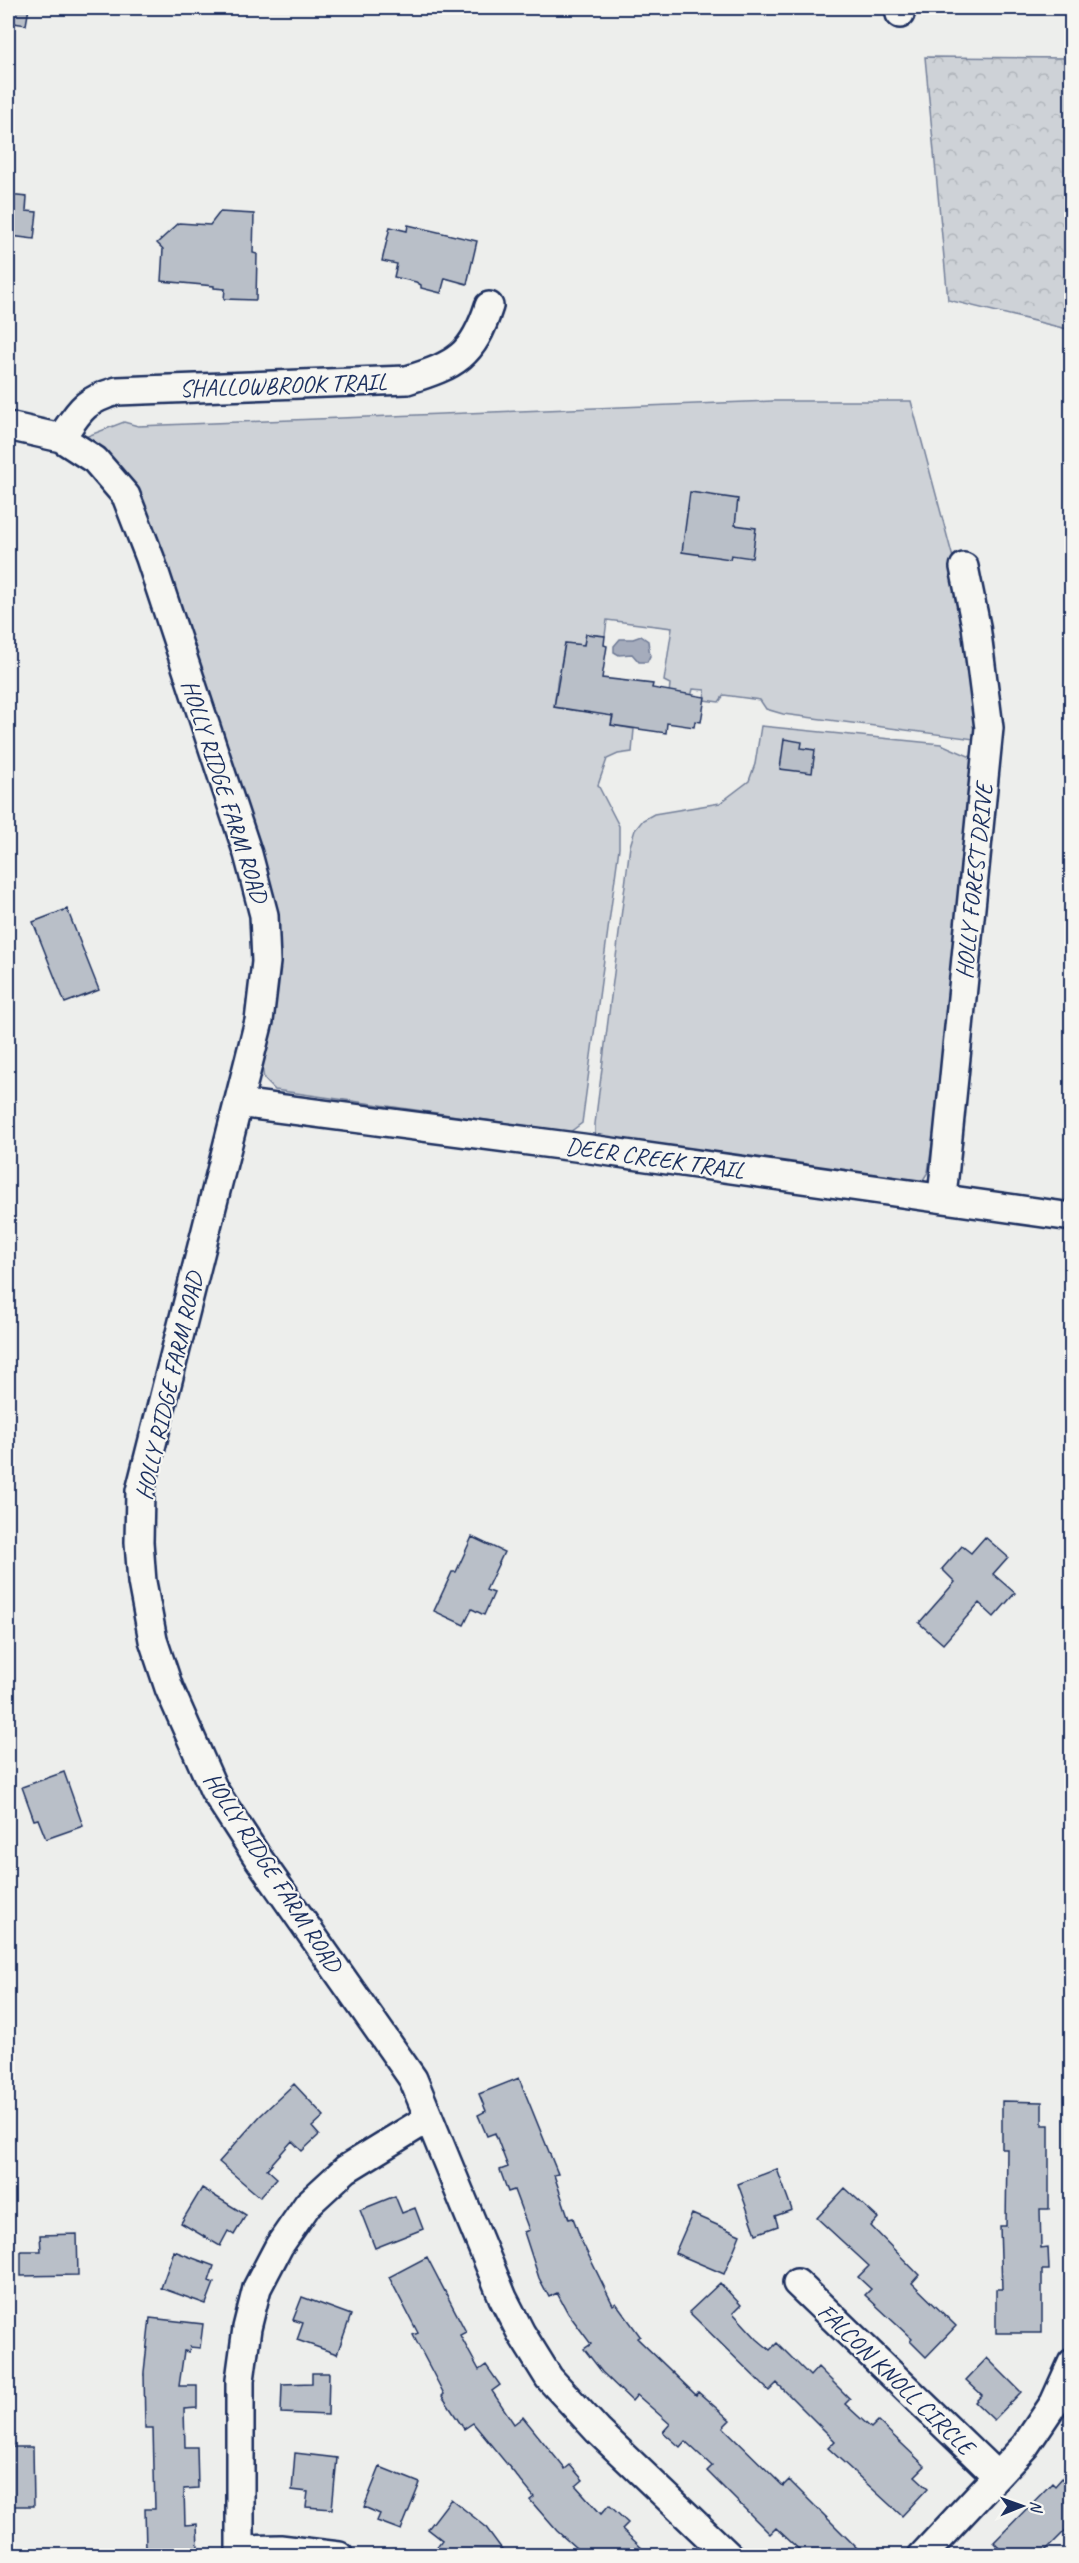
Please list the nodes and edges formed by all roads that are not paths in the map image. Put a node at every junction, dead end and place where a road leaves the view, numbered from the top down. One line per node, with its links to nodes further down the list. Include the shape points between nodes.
1 (489, 306): 3 (street, SHALLOWBROOK TRAIL, via 472,346 457,360 407,380 117,391 82,406)
2 (8, 426): 3 (street, HOLLY RIDGE FARM ROAD)
3 (61, 438): 5 (street, HOLLY RIDGE FARM ROAD, via 95,460 126,496 264,915 266,962 259,1021)
4 (964, 567): 6 (street, HOLLY FOREST DRIVE, via 989,728)
5 (238, 1103): 6 (street, DEER CREEK TRAIL); 8 (street, HOLLY RIDGE FARM ROAD, via 140,1491 140,1562 151,1628 169,1688 214,1790 413,2079)
6 (942, 1197): 7 (street, DEER CREEK TRAIL)
7 (1071, 1217)
8 (429, 2118): 12 (street, via 346,2169 308,2204 257,2288 240,2380); 14 (street, HOLLY RIDGE FARM ROAD, via 503,2298 549,2378 598,2431)
9 (797, 2283): 11 (street, FALCON KNOLL CIRCLE)
10 (1071, 2363): 11 (street, via 1054,2403 1025,2446)
11 (996, 2475): 15 (street)
12 (240, 2553): 13 (street, via 280,2549)
13 (339, 2556)
14 (729, 2556)
15 (922, 2556)

